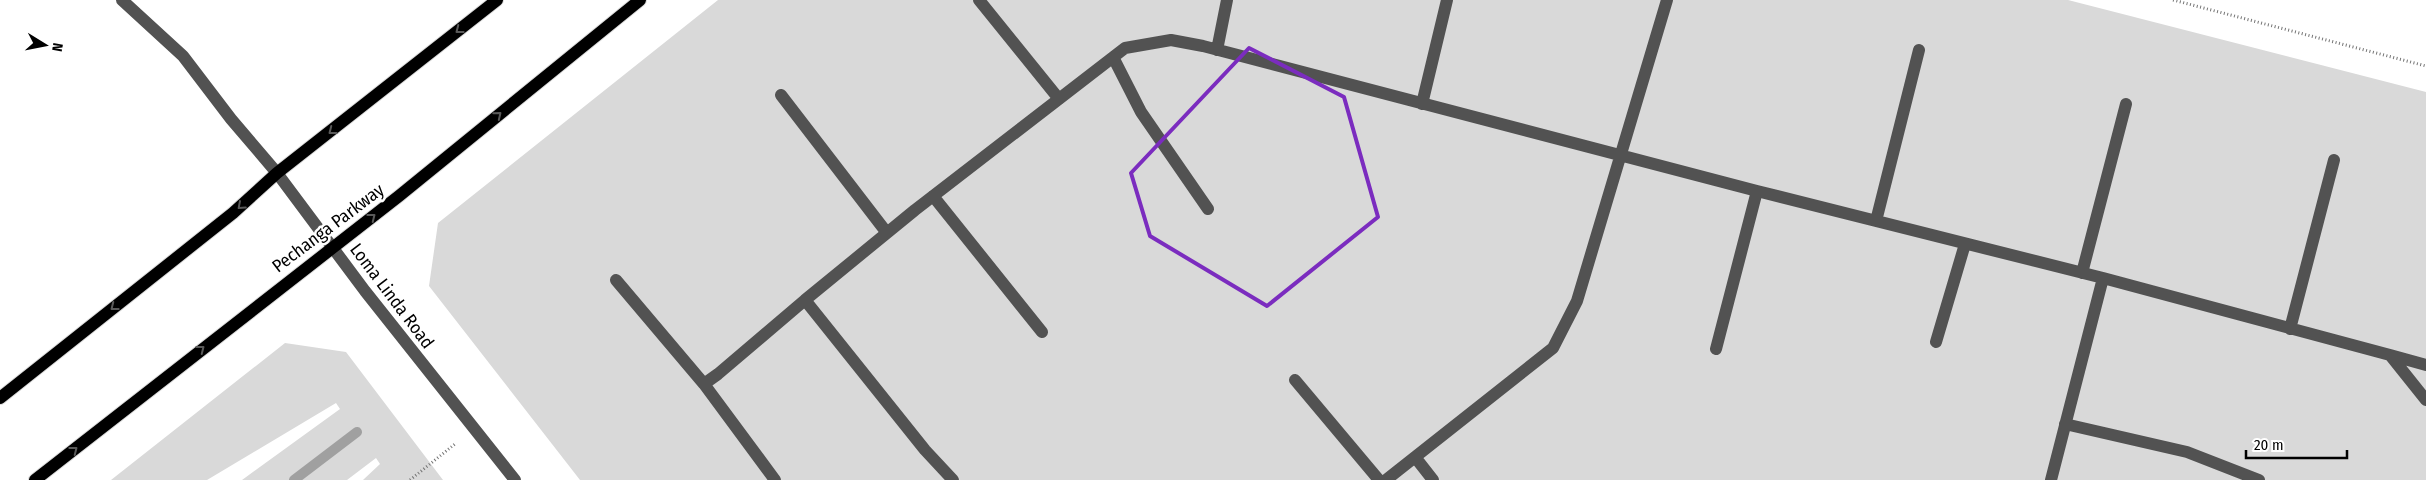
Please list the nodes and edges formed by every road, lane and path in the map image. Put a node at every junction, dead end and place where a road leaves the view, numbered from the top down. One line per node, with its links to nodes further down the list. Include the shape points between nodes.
1 (122, 0): 19 (street, Loma Linda Road, via 183,56)
2 (497, 0): 19 (main road, one-way to 19)
3 (640, 0): 26 (main road, Pechanga Parkway, one-way to 3)
4 (978, 0): 14 (street)
5 (1227, 0): 9 (street)
6 (1447, 0): 15 (street)
7 (1667, 0): 17 (street)
8 (2173, 0): 12 (path)
9 (1217, 50): 11 (street, via 1171,40 1125,48); 15 (street)
10 (1919, 50): 23 (street)
11 (1113, 57): 14 (street); 22 (street, via 1142,112)
12 (2426, 66)
13 (781, 95): 24 (street)
14 (1059, 99): 21 (street)
15 (1422, 104): 17 (street)
16 (2126, 104): 27 (street)
17 (1622, 156): 20 (street); 43 (street, via 1577,301 1553,348)
18 (2334, 160): 31 (street)
19 (278, 173): 26 (street, Loma Linda Road); 39 (main road, one-way to 39, via 233,213)
20 (1757, 191): 23 (street); 34 (street)
21 (933, 196): 24 (street); 32 (street)
22 (1208, 209)
23 (1876, 221): 25 (street)
24 (887, 233): 30 (street)
25 (1965, 244): 27 (street); 33 (street)
26 (334, 248): 42 (street, Loma Linda Road); 44 (main road, Pechanga Parkway, one-way to 26)
27 (2082, 273): 28 (street)
28 (2103, 278): 31 (street); 41 (street)
29 (616, 280): 38 (street)
30 (805, 300): 38 (street); 48 (street, via 925,450)
31 (2290, 328): 35 (street)
32 (1042, 332)
33 (1936, 342)
34 (1716, 349)
35 (2390, 355): 36 (street); 40 (street)
36 (2426, 365)
37 (1295, 380): 49 (street)
38 (704, 384): 47 (street)
39 (0, 398)
40 (2426, 400)
41 (2065, 424): 52 (street); 53 (street, via 2187,452)
42 (473, 429): 45 (path); 46 (street, Loma Linda Road)
43 (1415, 457): 50 (street); 51 (street)
44 (35, 480)
45 (410, 480)
46 (515, 480)
47 (775, 480)
48 (953, 480)
49 (1379, 480)
50 (1386, 480)
51 (1433, 480)
52 (2051, 480)
53 (2259, 480)

